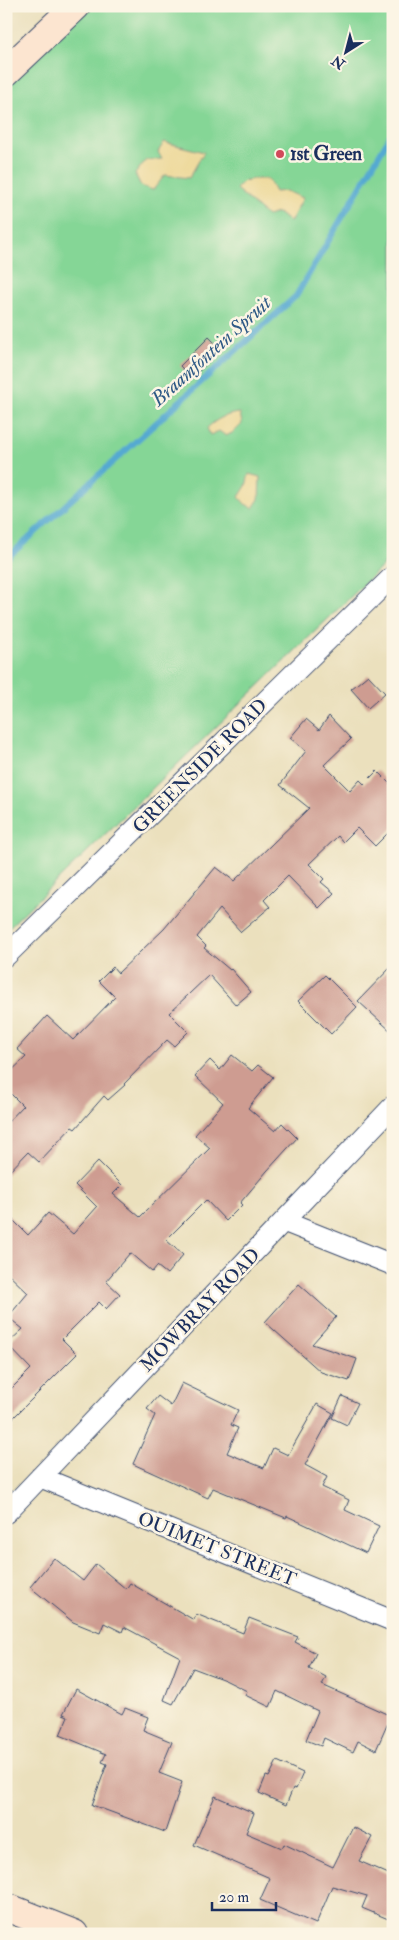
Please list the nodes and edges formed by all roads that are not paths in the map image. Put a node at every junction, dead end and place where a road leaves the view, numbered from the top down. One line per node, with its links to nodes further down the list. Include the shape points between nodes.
1 (76, 6): 2 (street)
2 (6, 72)
3 (393, 576): 4 (street, GREENSIDE ROAD)
4 (6, 956)
5 (393, 1106): 6 (street, MOWBRAY ROAD)
6 (284, 1222): 7 (street); 8 (street, MOWBRAY ROAD)
7 (393, 1265)
8 (40, 1477): 9 (street, MOWBRAY ROAD); 10 (street, OUIMET STREET)
9 (6, 1513)
10 (393, 1621)
11 (6, 1907): 12 (street)
12 (74, 1934)

